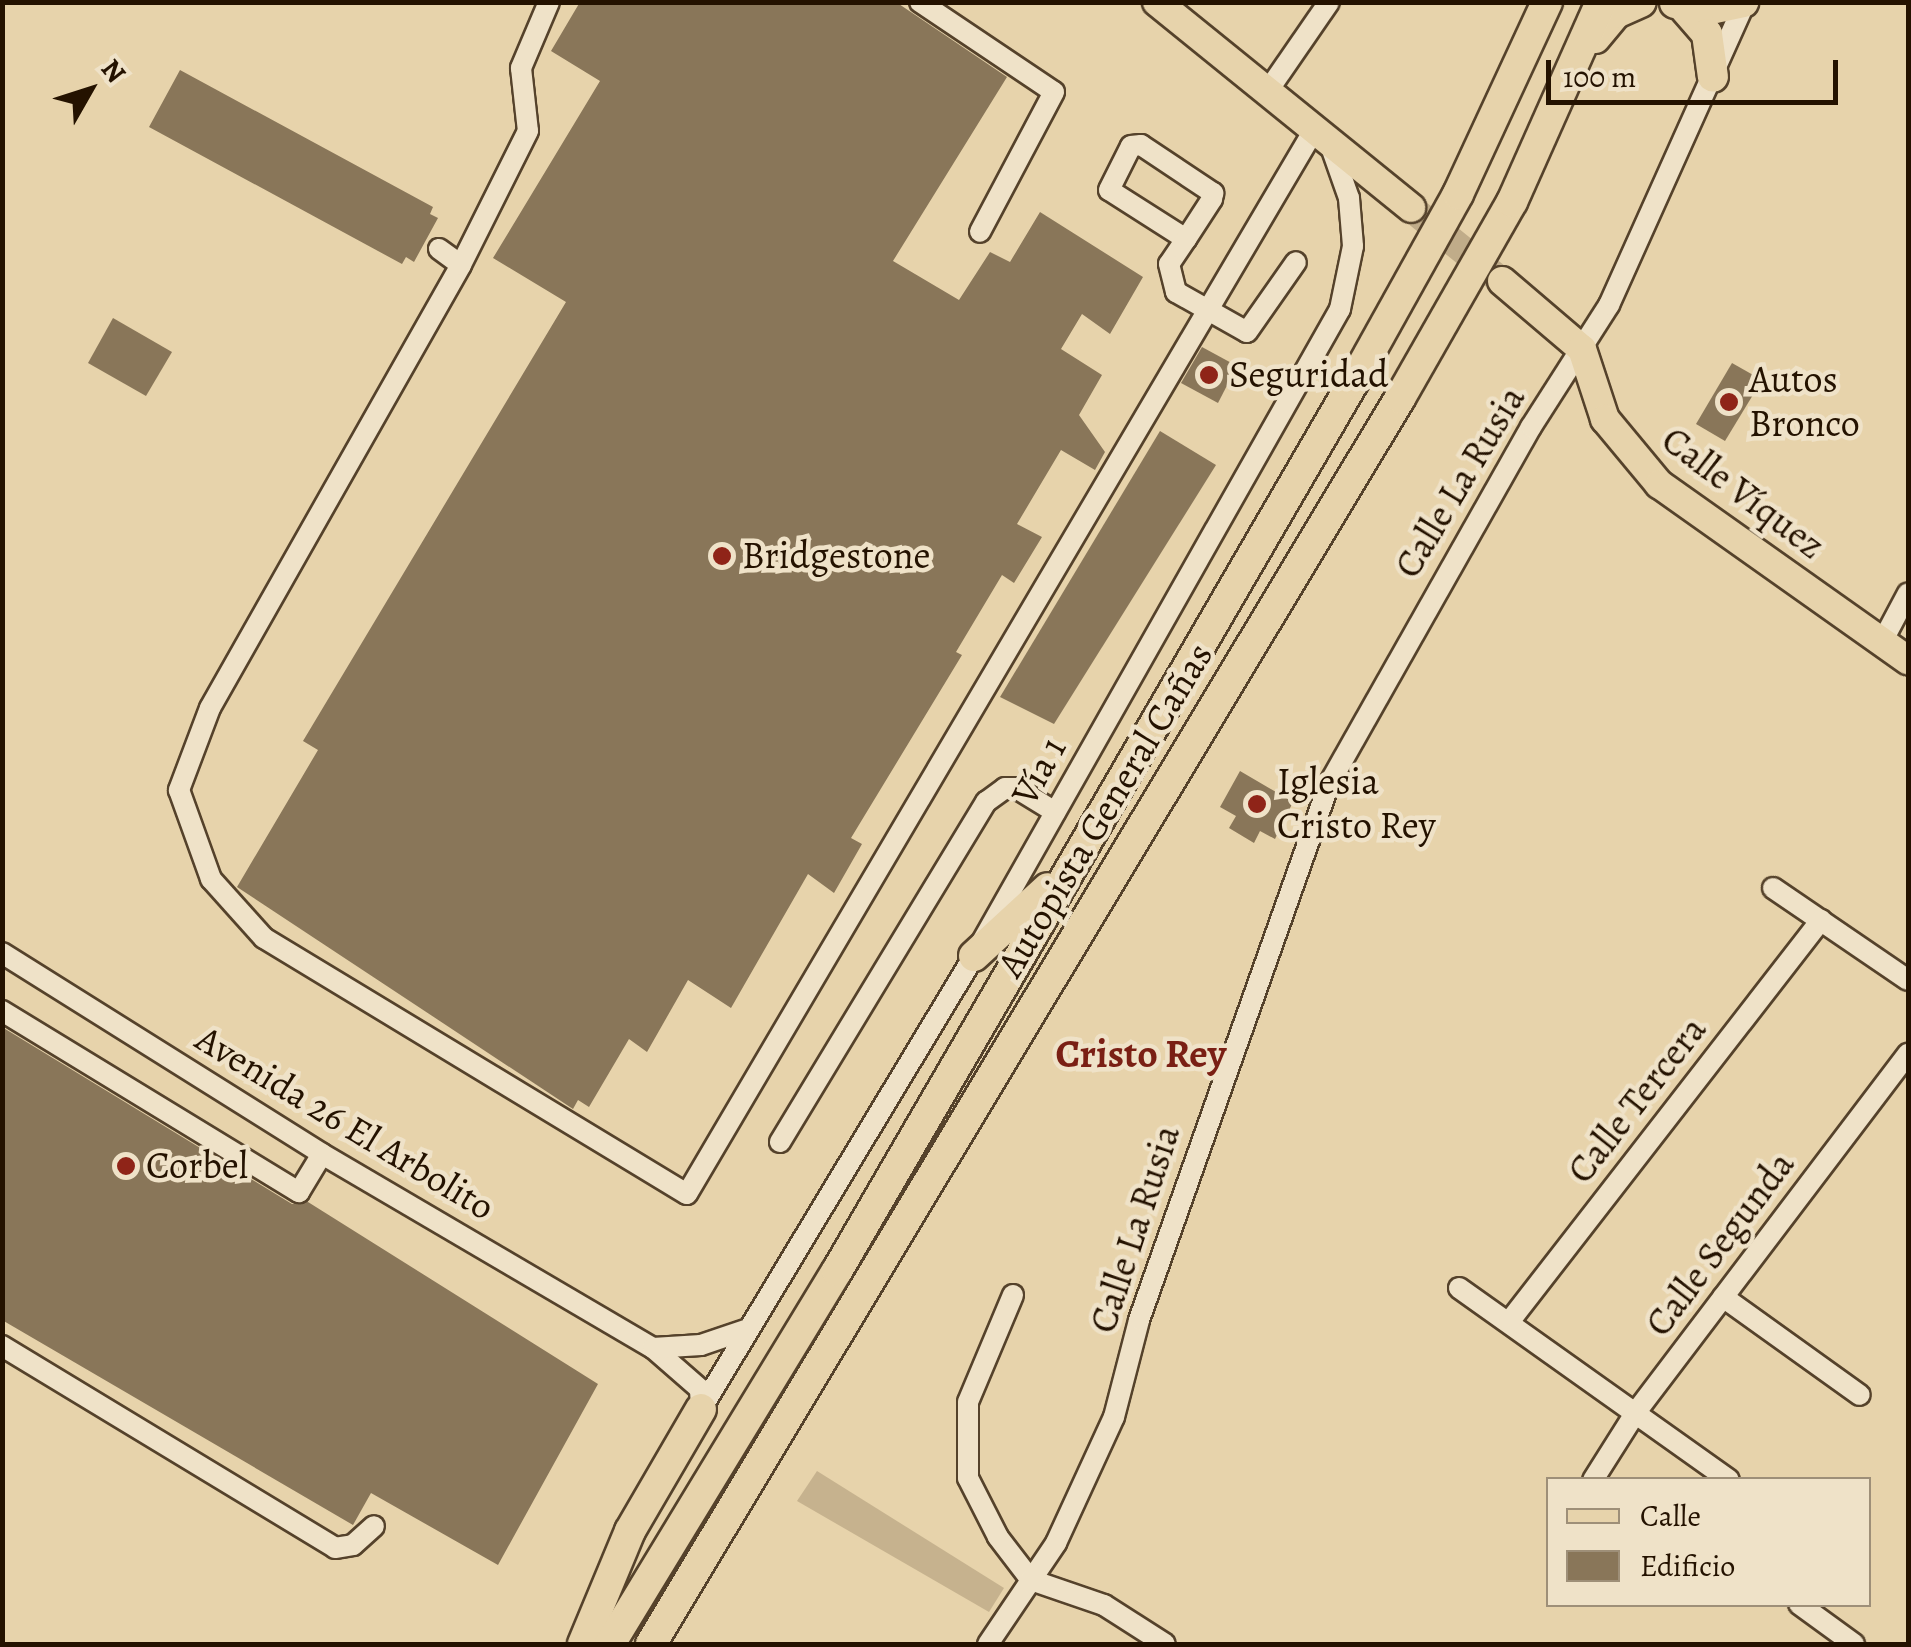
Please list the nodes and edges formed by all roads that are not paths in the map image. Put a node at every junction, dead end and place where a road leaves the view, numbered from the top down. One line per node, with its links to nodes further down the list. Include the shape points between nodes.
1 (548, 2): 19 (street, via 520,68 528,131)
2 (920, 2): 15 (street, via 1054,92)
3 (1156, 2): 12 (main road)
4 (1330, 2): 12 (street)
5 (1547, 2): 27 (highway, Autopista General Cañas, via 1448,211)
6 (1601, 2): 10 (highway, Autopista General Cañas)
7 (1641, 2): 10 (highway, via 1616,13)
8 (1677, 3): 9 (highway); 11 (highway, via 1707,34)
9 (1744, 3): 11 (street, Calle La Rusia)
10 (1580, 62): 54 (highway, Autopista General Cañas, via 1512,202 1400,398)
11 (1713, 77): 22 (street, Calle La Rusia)
12 (1267, 92): 13 (main road)
13 (1321, 136): 14 (main road); 21 (street); 26 (street, Vía 1, via 1349,198 1353,246 1340,309)
14 (1411, 208)
15 (980, 232)
16 (1186, 239): 16 (street, via 1213,193 1141,145 1132,146 1109,190); 21 (street, via 1169,278 1176,292)
17 (439, 249): 19 (street)
18 (1296, 262): 21 (street, via 1247,332)
19 (461, 264): 21 (street, via 210,708 179,790 212,879 264,938 687,1194)
20 (1502, 281): 22 (main road)
21 (1203, 310)
22 (1582, 349): 24 (main road, Calle Víquez, via 1604,419 1659,484); 50 (street, Calle La Rusia, via 1329,784 1145,1302 1114,1417 1056,1544)
23 (1908, 592): 24 (street)
24 (1882, 642): 25 (main road, Calle Víquez)
25 (1908, 660)
26 (1055, 812): 31 (street, Vía 1); 35 (street, via 1016,788 1004,788 986,802)
27 (1072, 866): 31 (highway); 53 (highway, Autopista General Cañas)
28 (1773, 888): 29 (street)
29 (1820, 920): 32 (street); 40 (street, Calle Tercera)
30 (2, 953): 36 (street, Avenida 26 El Arbolito)
31 (974, 956): 41 (street, Vía 1)
32 (1908, 980)
33 (2, 1012): 36 (street, via 300,1192)
34 (1908, 1054): 39 (street, Calle Segunda)
35 (780, 1142)
36 (322, 1154): 43 (street, Avenida 26 El Arbolito)
37 (1459, 1288): 40 (street)
38 (1014, 1295): 50 (street, via 968,1402 965,1460 989,1522)
39 (1723, 1298): 44 (street); 46 (street, Calle Segunda)
40 (1510, 1322): 46 (street)
41 (748, 1329): 43 (street, via 701,1344); 45 (street, Vía 1)
42 (2, 1346): 49 (street, via 335,1548 353,1545)
43 (654, 1348): 45 (street, Avenida 26 El Arbolito, via 700,1389)
44 (1860, 1394)
45 (701, 1409): 52 (highway, via 630,1531)
46 (1636, 1412): 47 (street, Calle Segunda); 48 (street)
47 (1594, 1477)
48 (1726, 1477)
49 (374, 1526)
50 (1031, 1580): 55 (street, Calle La Rusia); 56 (street, via 1104,1606)
51 (1803, 1607): 57 (street)
52 (584, 1644)
53 (610, 1644)
54 (651, 1644)
55 (988, 1644)
56 (1165, 1644)
57 (1854, 1644)

